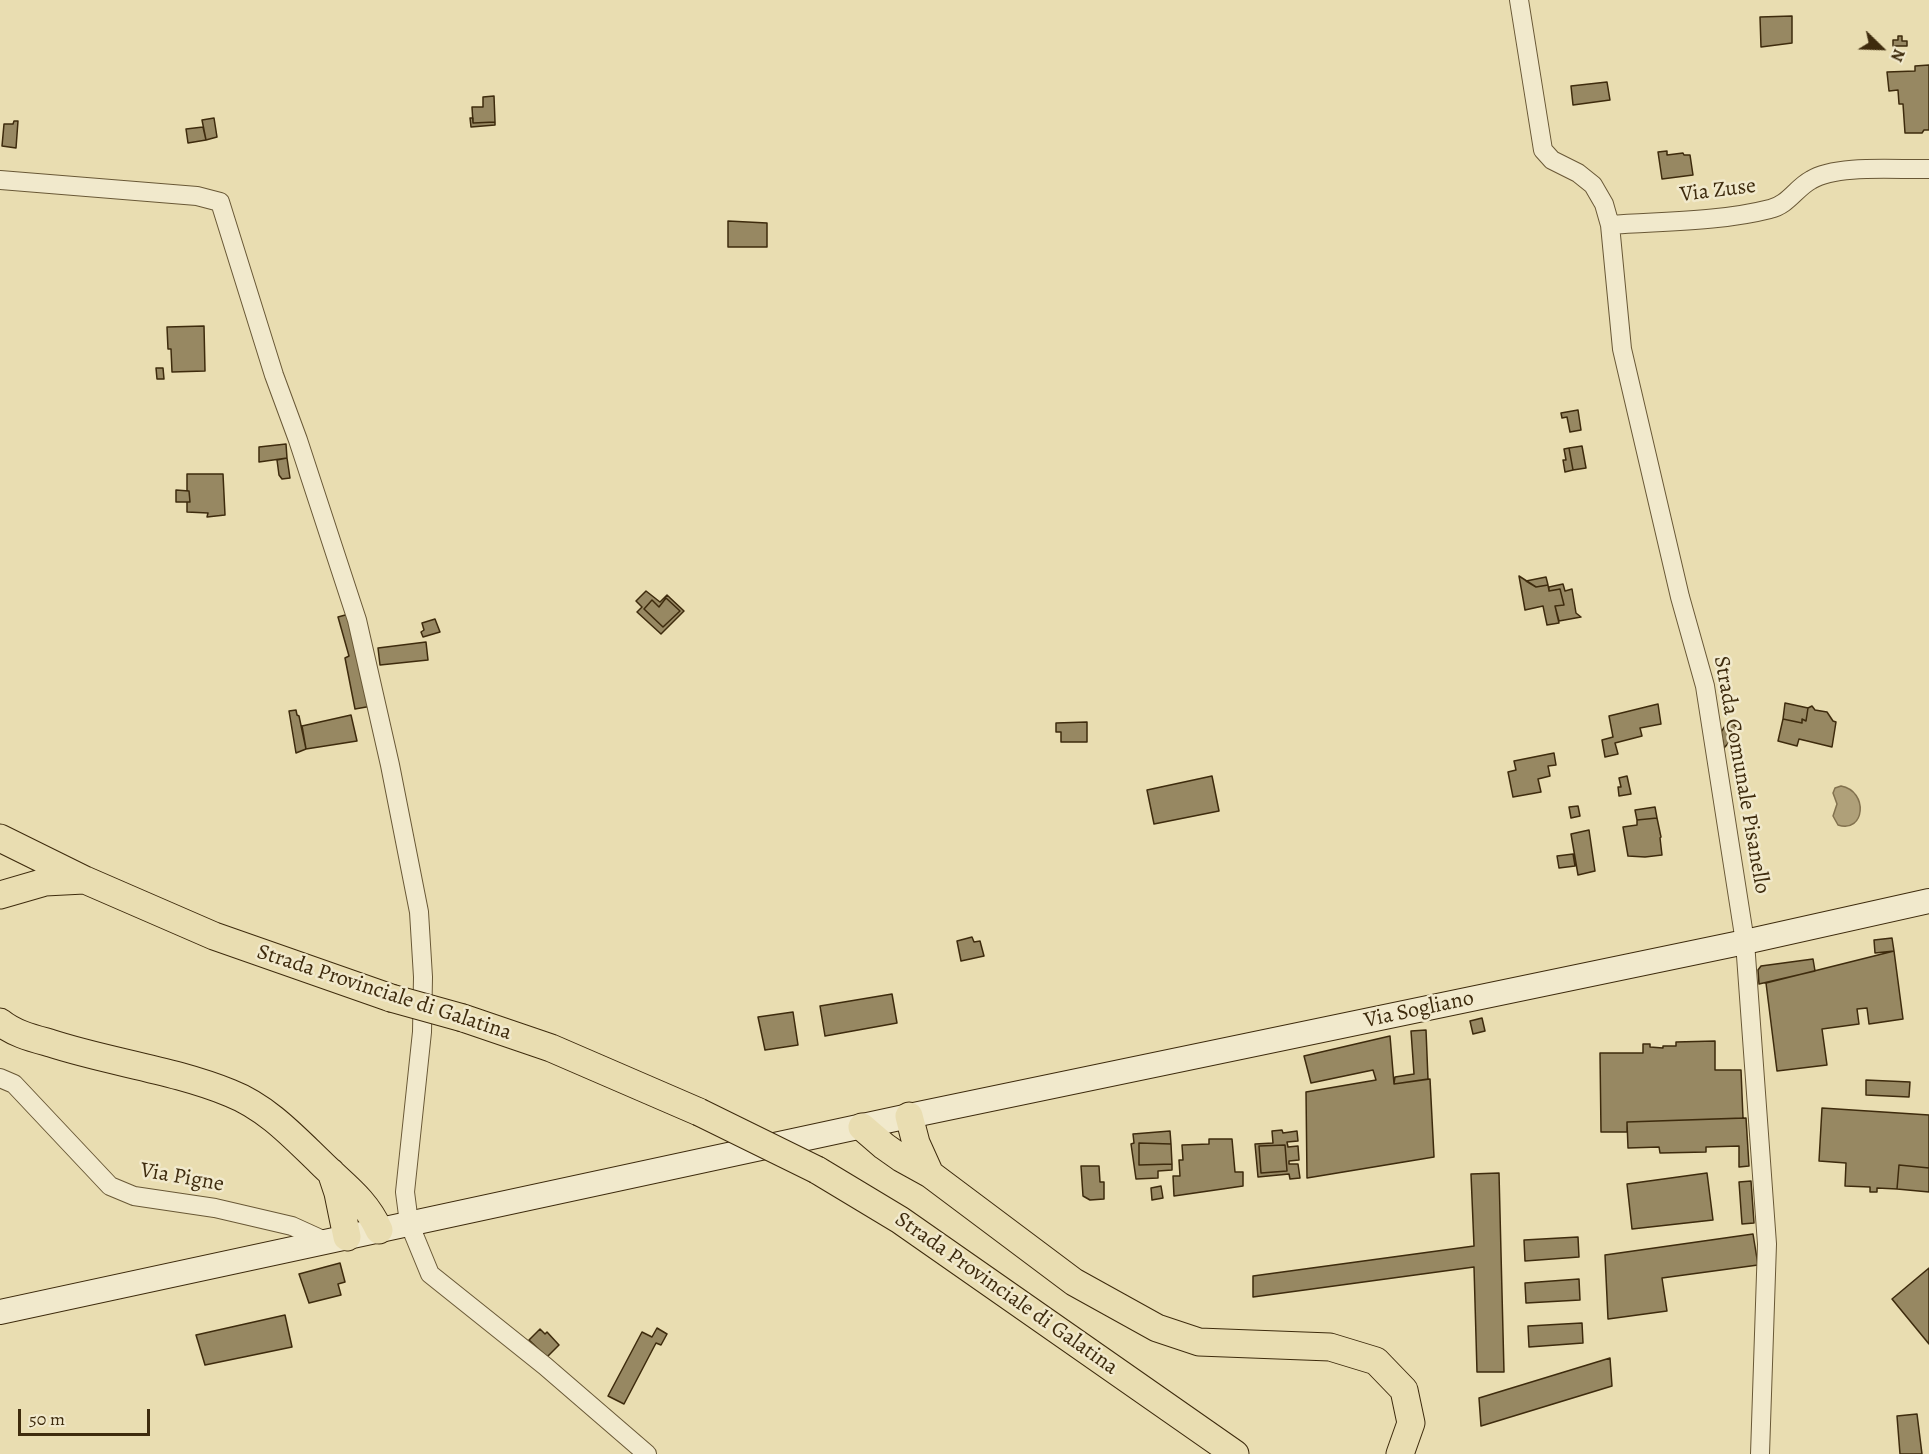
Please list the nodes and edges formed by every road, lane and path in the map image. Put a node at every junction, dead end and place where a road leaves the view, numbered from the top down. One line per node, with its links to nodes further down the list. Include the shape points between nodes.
1 (1519, 0): 4 (street, Strada Comunale Pisanello, via 1543,150 1552,160 1593,185)
2 (1929, 169): 4 (street, Via Zuse, via 1840,171 1810,180 1773,209)
3 (0, 180): 16 (street, via 197,196 220,202 357,620 419,912 422,1032 405,1192)
4 (1610, 225): 9 (street, Strada Comunale Pisanello, via 1622,349 1705,686)
5 (0, 838): 6 (main road, Strada Provinciale di Galatina)
6 (85, 880): 7 (main road, via 45,882); 21 (main road, Strada Provinciale di Galatina, bridge, via 214,936 391,998 551,1048 699,1112 817,1170 900,1220)
7 (0, 895)
8 (1929, 901): 9 (main road, Via Sogliano)
9 (1745, 942): 12 (main road, Via Sogliano); 23 (street, Strada Comunale Pisanello, via 1767,1244)
10 (0, 1022): 14 (main road, via 11,1031 70,1050 231,1093 267,1113)
11 (0, 1078): 18 (street, Via Pigne, via 14,1084 110,1186 134,1196 216,1208)
12 (909, 1116): 13 (main road); 15 (main road)
13 (862, 1127): 15 (main road, via 901,1158); 16 (main road)
14 (331, 1172): 17 (main road, via 361,1199); 18 (main road, via 338,1193)
15 (930, 1174): 22 (main road, via 1074,1282 1157,1328 1199,1342 1330,1347 1376,1361 1404,1390 1411,1423)
16 (409, 1223): 17 (main road); 20 (street, via 430,1275 545,1365)
17 (379, 1230): 18 (main road)
18 (336, 1239): 19 (main road)
19 (0, 1312)
20 (647, 1454)
21 (1236, 1454)
22 (1400, 1454)
23 (1760, 1454)

